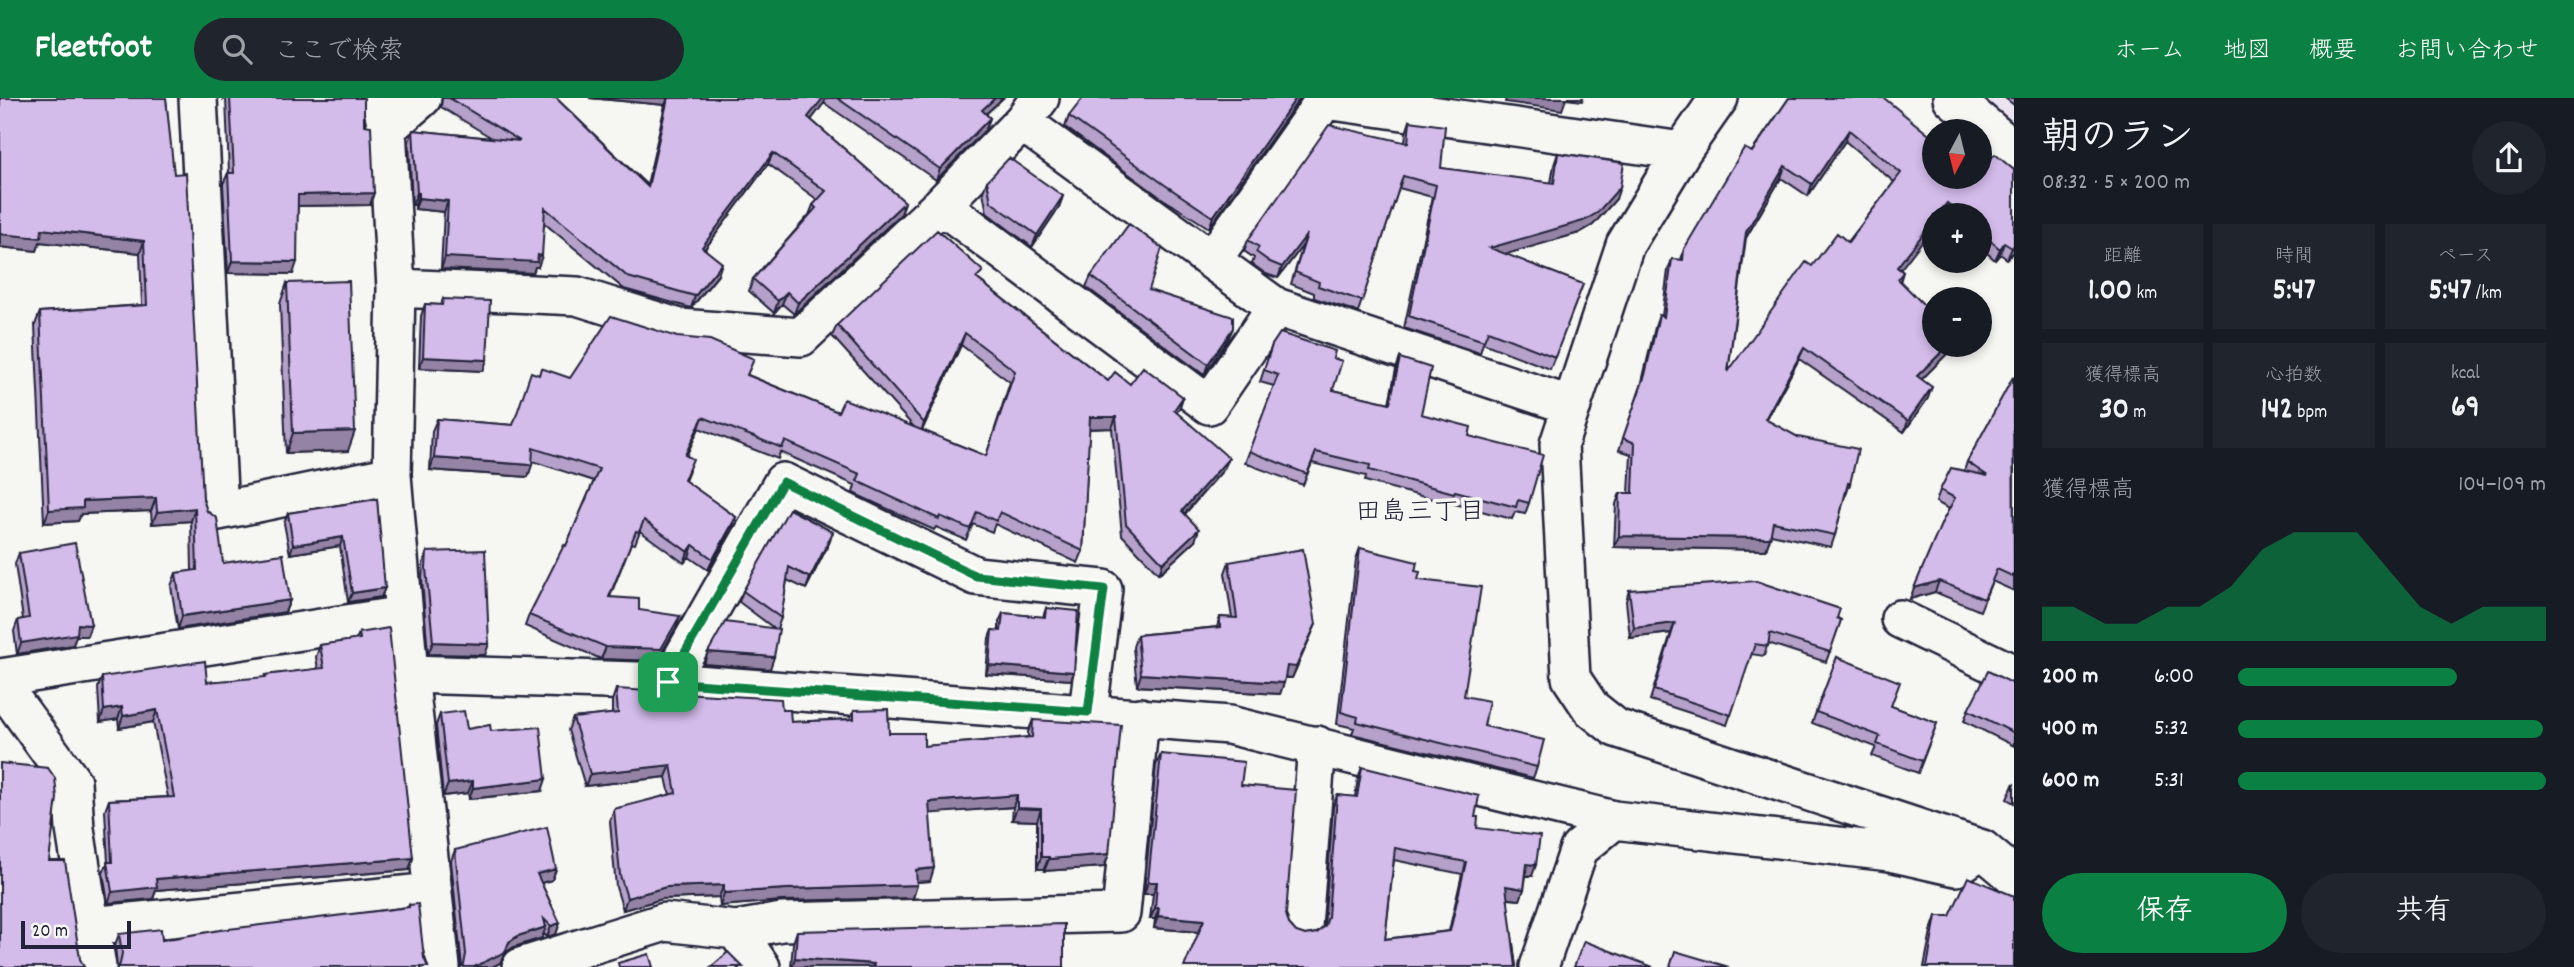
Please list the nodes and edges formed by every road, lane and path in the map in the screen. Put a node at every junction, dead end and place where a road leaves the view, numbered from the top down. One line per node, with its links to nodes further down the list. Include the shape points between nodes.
1 (198, 98): 15 (street, via 219,511)
2 (422, 98): 7 (street)
3 (1719, 98): 9 (street)
4 (1952, 98): 8 (street)
5 (1326, 99): 9 (street); 11 (street)
6 (1031, 110): 10 (street); 11 (street)
7 (384, 113): 12 (street)
8 (2014, 150)
9 (1682, 151): 14 (street, via 1625,245)
10 (941, 205): 12 (street, via 801,337 679,328 577,296); 13 (street, via 1209,405)
11 (1212, 260): 13 (street)
12 (396, 288): 15 (street)
13 (1276, 307): 14 (street)
14 (1572, 406): 26 (street, via 1559,444 1571,678 1591,708 1616,728)
15 (392, 475): 16 (street)
16 (404, 615): 18 (street); 20 (street)
17 (1900, 619): 19 (street)
18 (409, 674): 21 (street); 28 (street)
19 (2014, 674)
20 (0, 680): 29 (street, via 72,782)
21 (668, 682): 22 (street); 22 (street, via 783,482 976,576 1104,589)
22 (1088, 712): 23 (street)
23 (1140, 717): 24 (street, via 1229,725); 31 (street, via 1121,913 782,922)
24 (1317, 746): 25 (street); 30 (street)
25 (1614, 820): 26 (street, via 1890,852 1956,867); 36 (street, via 1579,849)
26 (1982, 849): 27 (street)
27 (2014, 876)
28 (433, 892): 29 (street); 34 (street)
29 (90, 926): 33 (street)
30 (1303, 926)
31 (736, 930): 32 (street, via 665,922); 35 (street)
32 (540, 965)
33 (97, 967)
34 (441, 967)
35 (761, 967)
36 (1539, 967)

